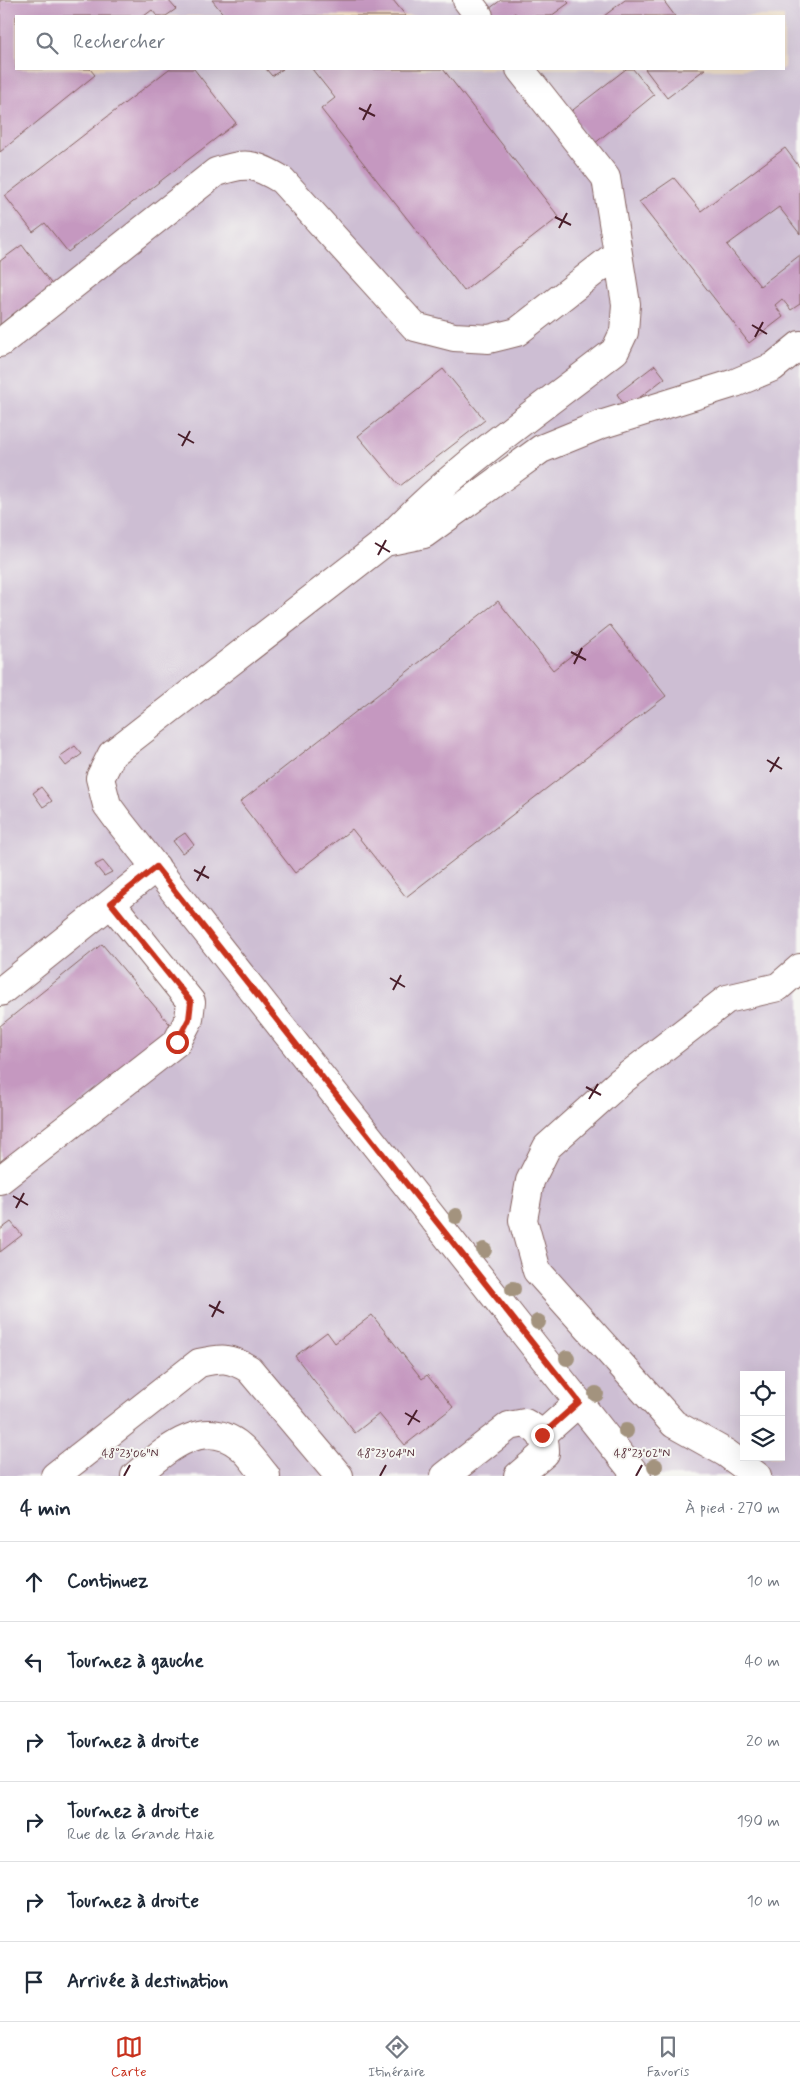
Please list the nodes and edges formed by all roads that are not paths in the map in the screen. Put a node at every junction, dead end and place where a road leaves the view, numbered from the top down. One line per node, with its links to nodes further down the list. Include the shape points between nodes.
1 (466, 0): 2 (street)
2 (478, 15)
3 (521, 70): 4 (street, via 606,178)
4 (618, 253): 5 (street, via 517,332 489,339 454,337 415,326 282,180 264,169 240,164 216,172); 9 (street, via 626,304 624,332 615,351 465,468)
5 (0, 344)
6 (800, 345): 8 (street)
7 (800, 366): 8 (street)
8 (773, 367): 9 (street, via 735,383 600,424 541,450 424,534)
9 (385, 542): 10 (street, via 112,754 100,778 107,805)
10 (156, 867): 11 (street); 15 (street)
11 (111, 903): 13 (street); 14 (street, via 191,1002 189,1019 177,1042)
12 (800, 968): 24 (street, via 778,987 727,999 621,1081 547,1147 530,1181 523,1220 537,1271 674,1424)
13 (0, 992)
14 (0, 1180)
15 (579, 1402): 16 (street); 23 (street)
16 (542, 1435): 21 (street, via 525,1423 509,1426); 22 (street, via 546,1442 544,1454)
17 (55, 1476): 20 (street, via 199,1363 220,1358 236,1361 249,1369)
18 (135, 1476): 19 (street, via 174,1444 203,1434 222,1436 240,1446)
19 (266, 1476)
20 (339, 1476)
21 (445, 1476)
22 (518, 1476)
23 (637, 1476)
24 (757, 1476)

